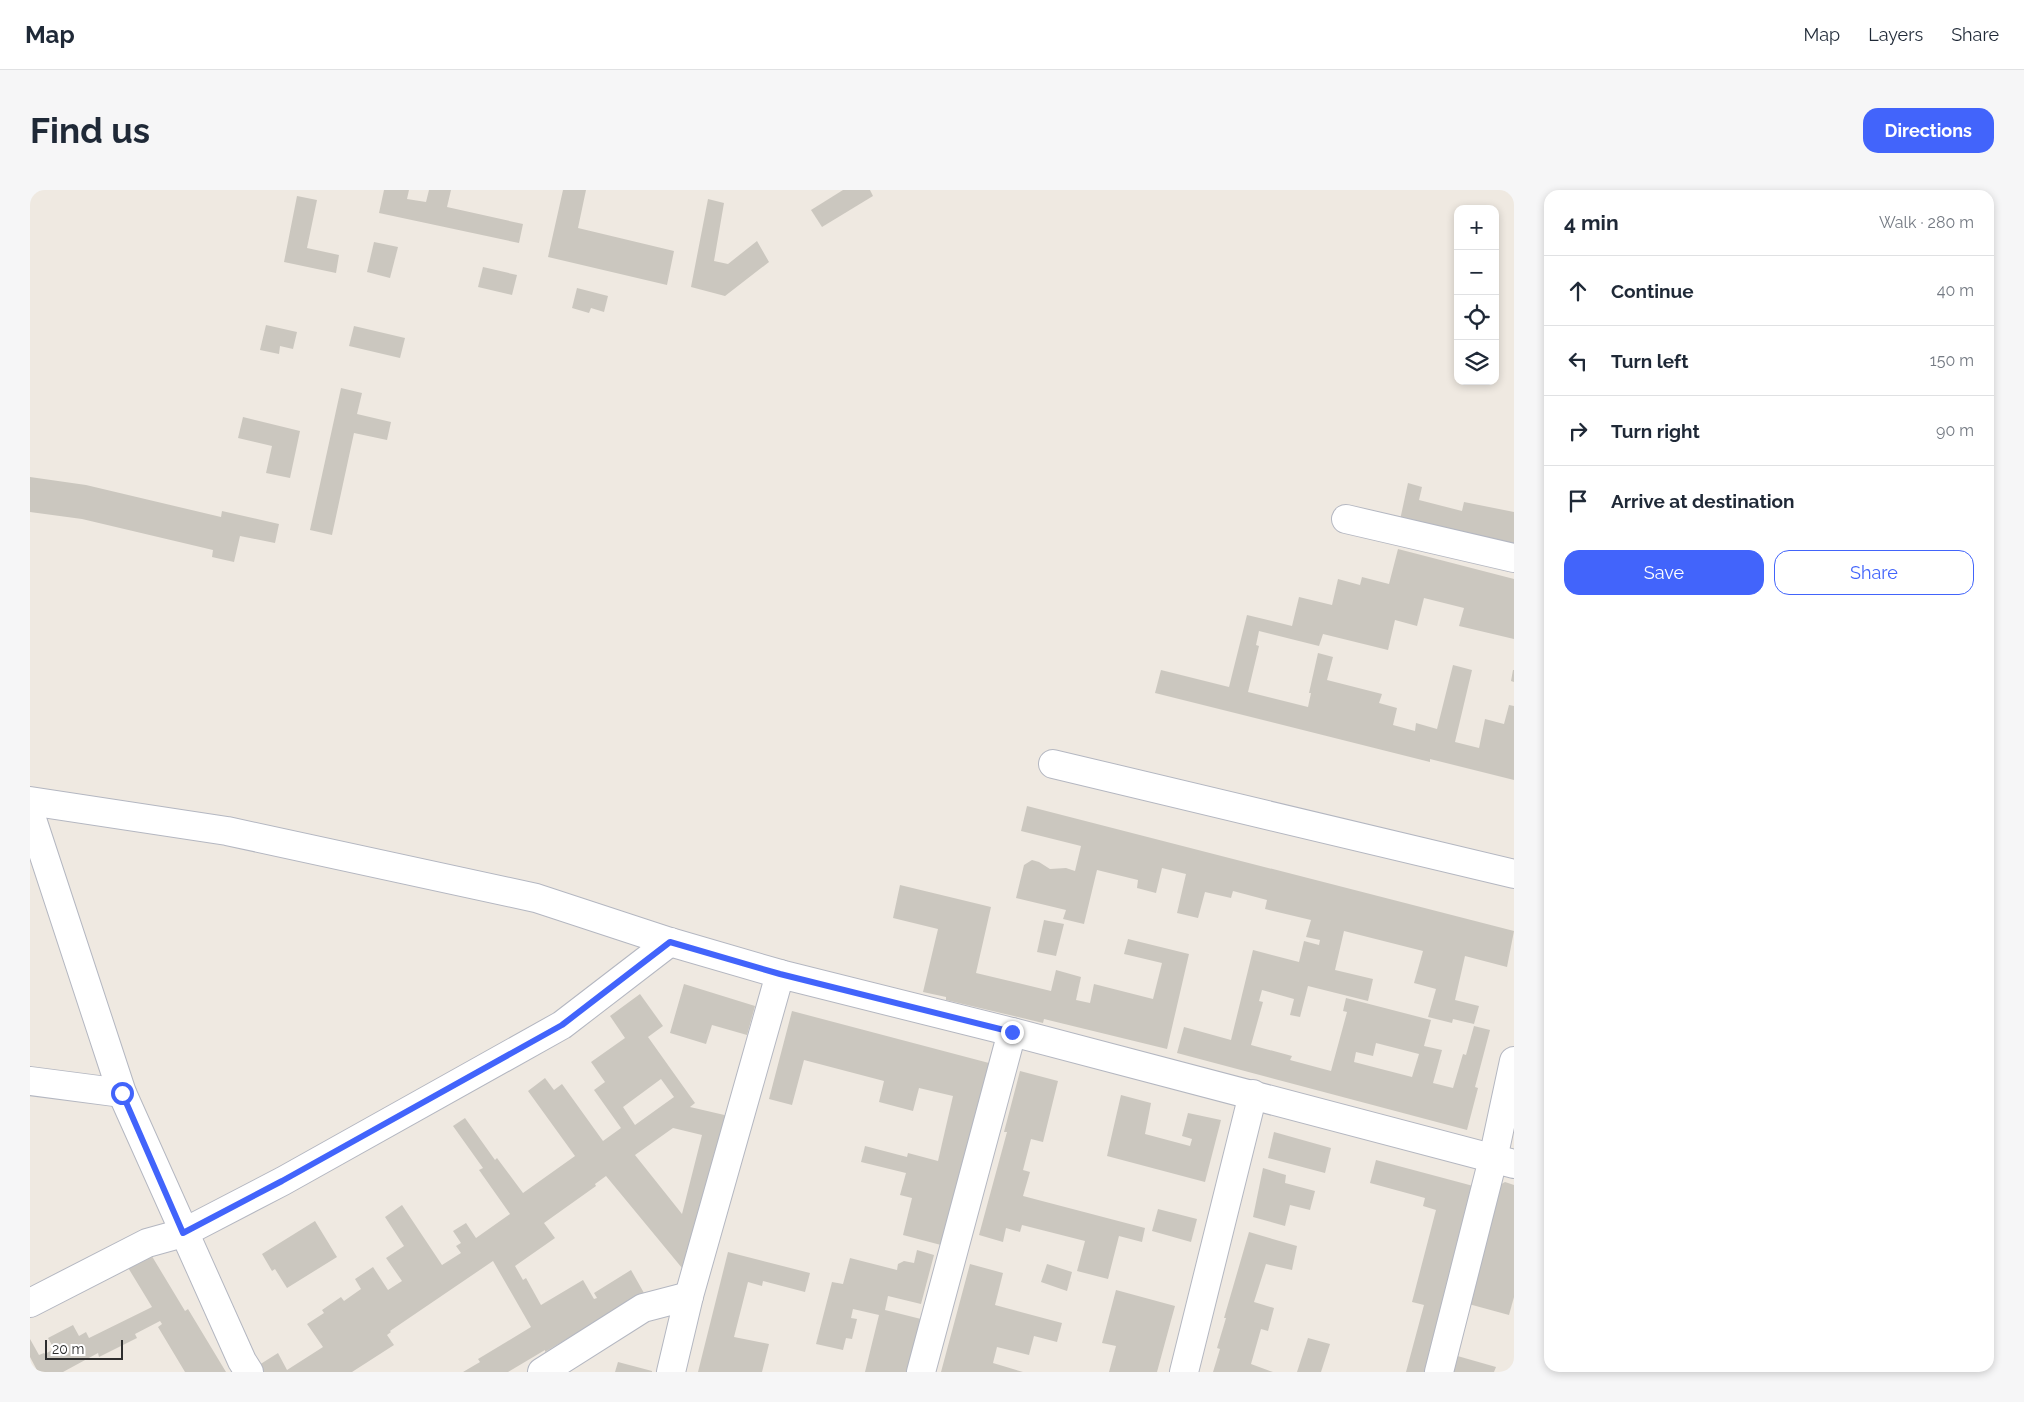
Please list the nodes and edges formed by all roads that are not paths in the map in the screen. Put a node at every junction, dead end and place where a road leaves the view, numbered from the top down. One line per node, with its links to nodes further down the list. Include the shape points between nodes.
1 (1346, 519): 2 (street)
2 (1514, 558)
3 (1054, 764): 6 (street)
4 (30, 801): 7 (street, via 227,831 536,898)
5 (30, 813): 12 (street)
6 (1514, 874)
7 (670, 942): 8 (street); 15 (street, via 562,1025)
8 (780, 974): 9 (street); 16 (street)
9 (1012, 1032): 13 (street); 21 (street)
10 (1514, 1061): 14 (street)
11 (30, 1081): 12 (street)
12 (122, 1093): 15 (street)
13 (1253, 1094): 14 (street); 22 (street)
14 (1504, 1161): 23 (street)
15 (183, 1233): 17 (street, via 147,1243); 18 (street)
16 (689, 1296): 19 (street, via 643,1308); 20 (street)
17 (30, 1303)
18 (249, 1372)
19 (542, 1372)
20 (671, 1372)
21 (921, 1372)
22 (1184, 1372)
23 (1439, 1372)

